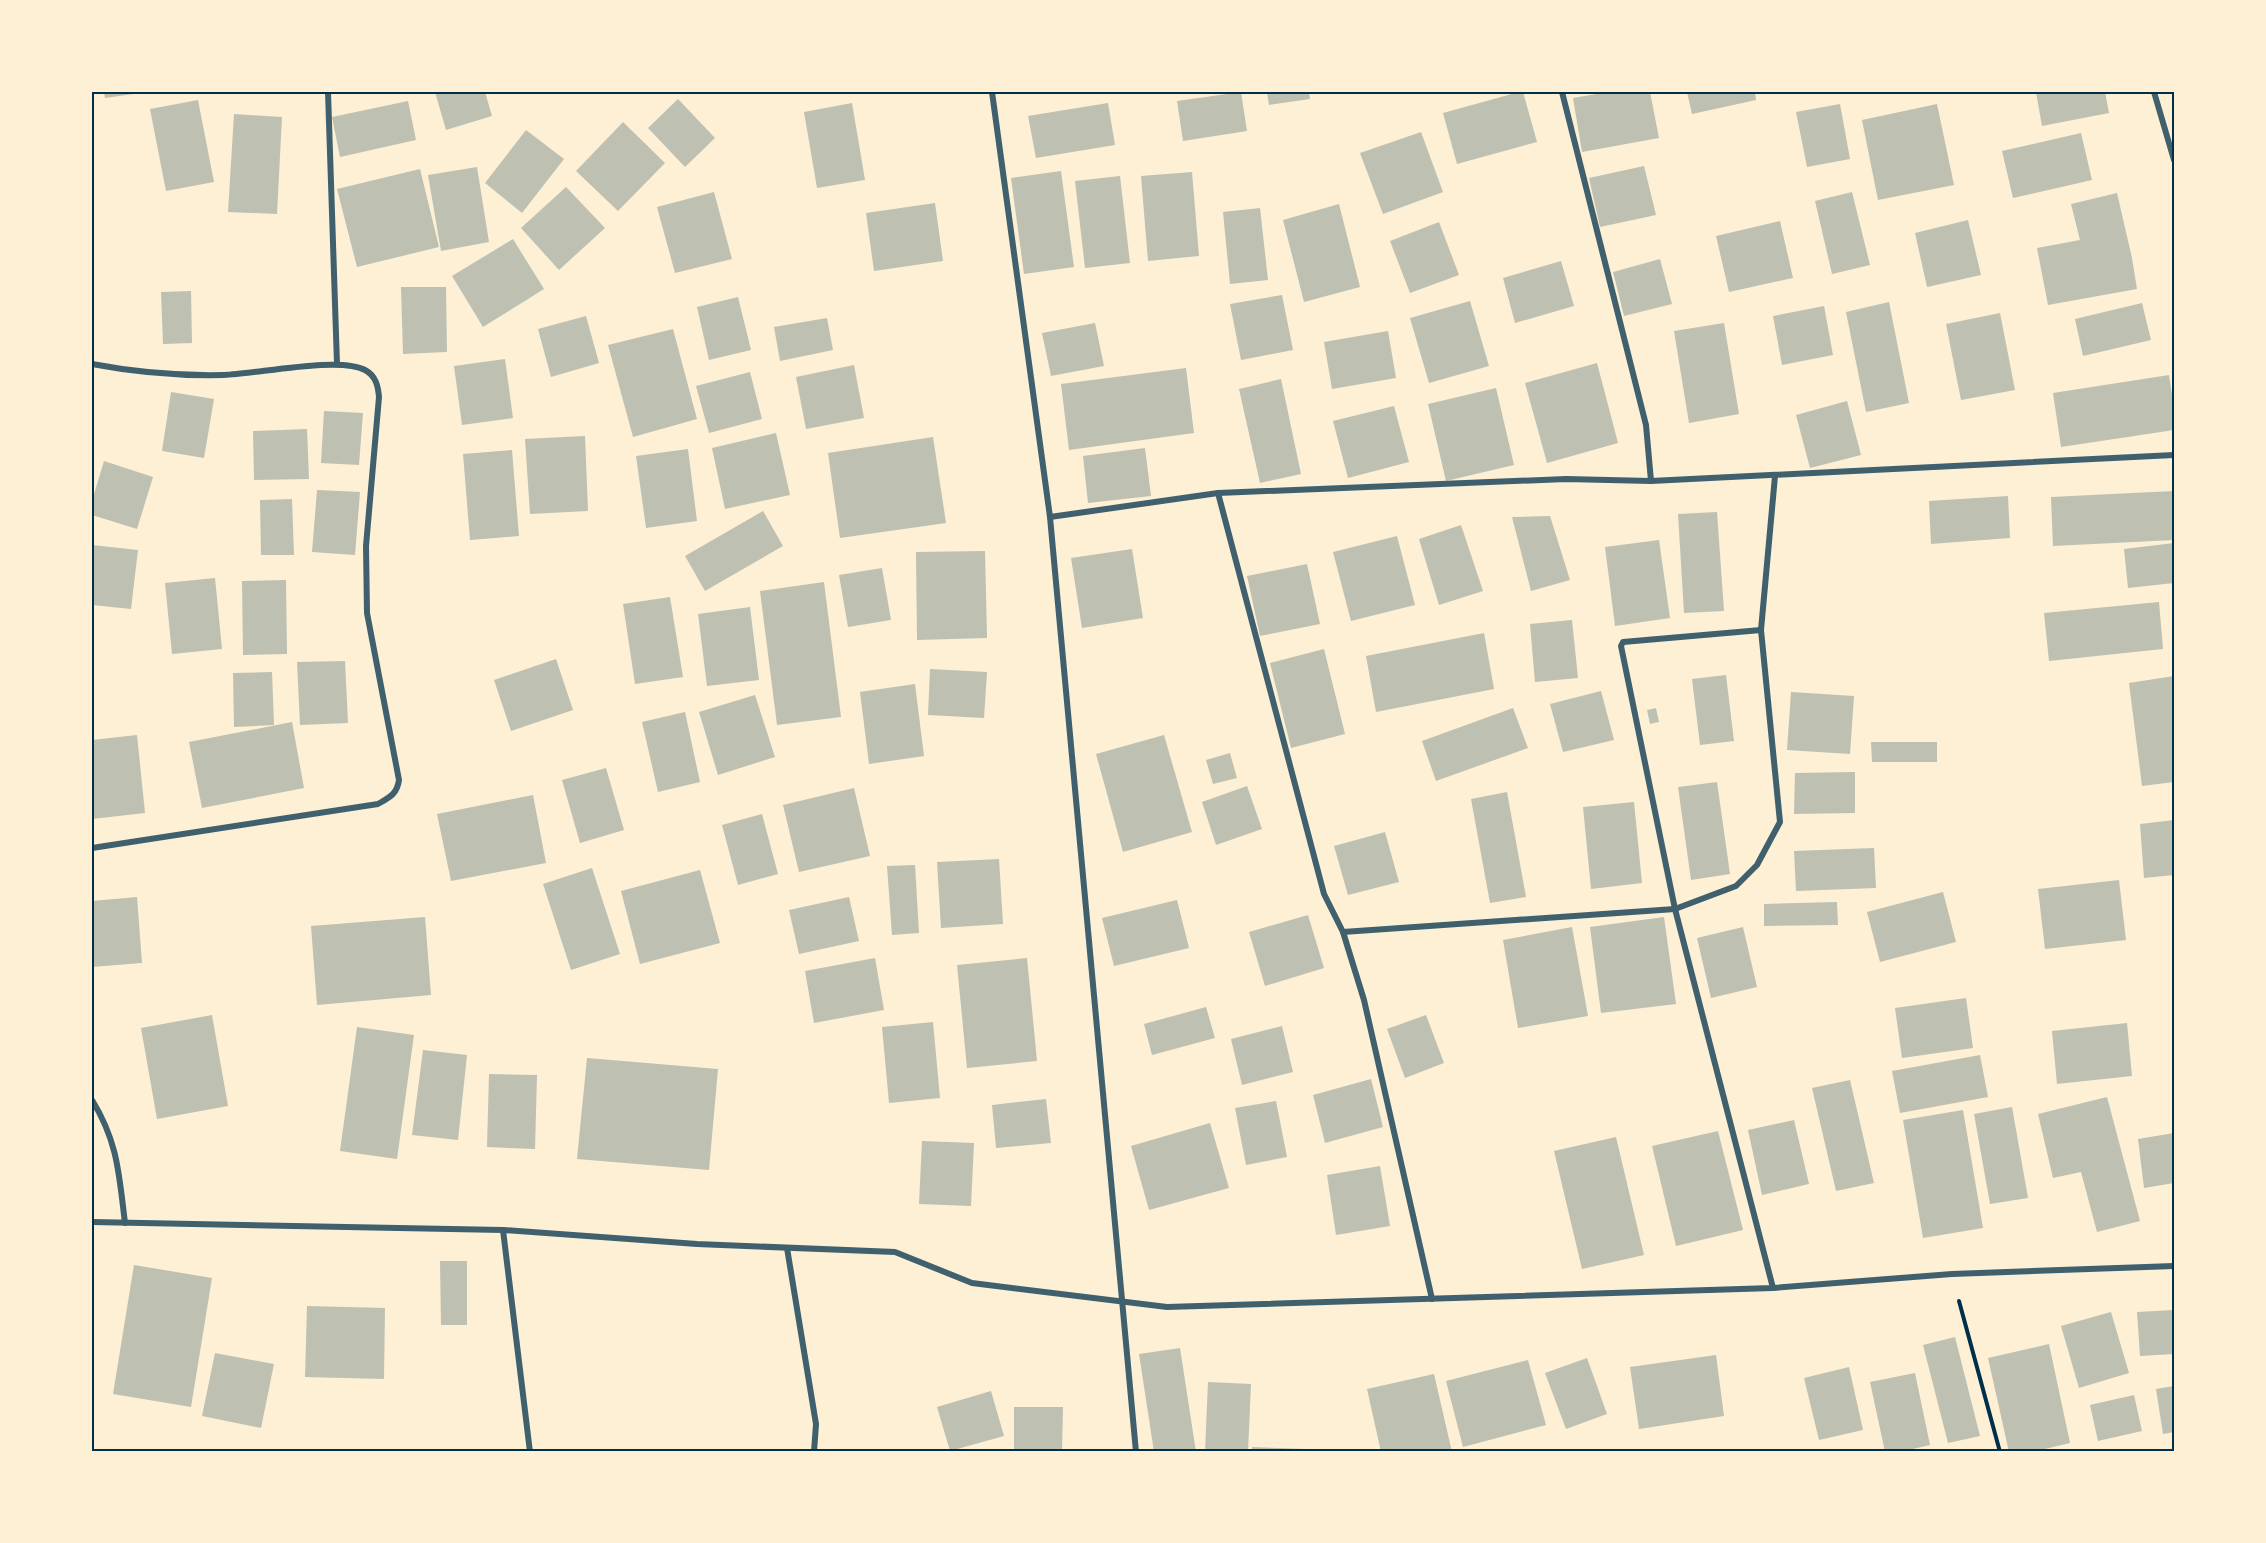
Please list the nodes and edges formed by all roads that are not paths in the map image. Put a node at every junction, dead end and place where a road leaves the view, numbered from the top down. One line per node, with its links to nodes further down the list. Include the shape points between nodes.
1 (328, 92): 7 (street)
2 (992, 92): 12 (street)
3 (1562, 92): 10 (street, via 1646,425)
4 (2154, 92): 5 (street)
5 (2175, 160)
6 (92, 364): 7 (street, via 126,371 224,375)
7 (337, 364): 14 (street, via 365,370 378,384 366,546 366,601 399,780 397,791 378,804)
8 (2175, 455): 9 (street)
9 (1775, 476): 10 (street); 13 (street)
10 (1651, 481): 11 (street, via 1566,479)
11 (1218, 493): 12 (street); 16 (street, via 1324,894)
12 (1050, 517): 25 (street)
13 (1761, 630): 15 (street, via 1780,822 1757,865 1736,886); 15 (street, via 1622,644)
14 (92, 848)
15 (1675, 909): 16 (street); 23 (street)
16 (1344, 932): 24 (street, via 1364,1000)
17 (92, 1100): 19 (street, via 115,1148)
18 (92, 1222): 19 (street)
19 (125, 1223): 20 (street)
20 (503, 1230): 21 (street); 26 (street)
21 (787, 1248): 25 (street, via 895,1252 972,1283); 27 (street, via 816,1424)
22 (2175, 1266): 23 (street, via 1952,1274)
23 (1773, 1288): 24 (street)
24 (1432, 1299): 25 (street, via 1167,1308)
25 (1120, 1300): 28 (street)
26 (530, 1452)
27 (814, 1452)
28 (1136, 1452)

